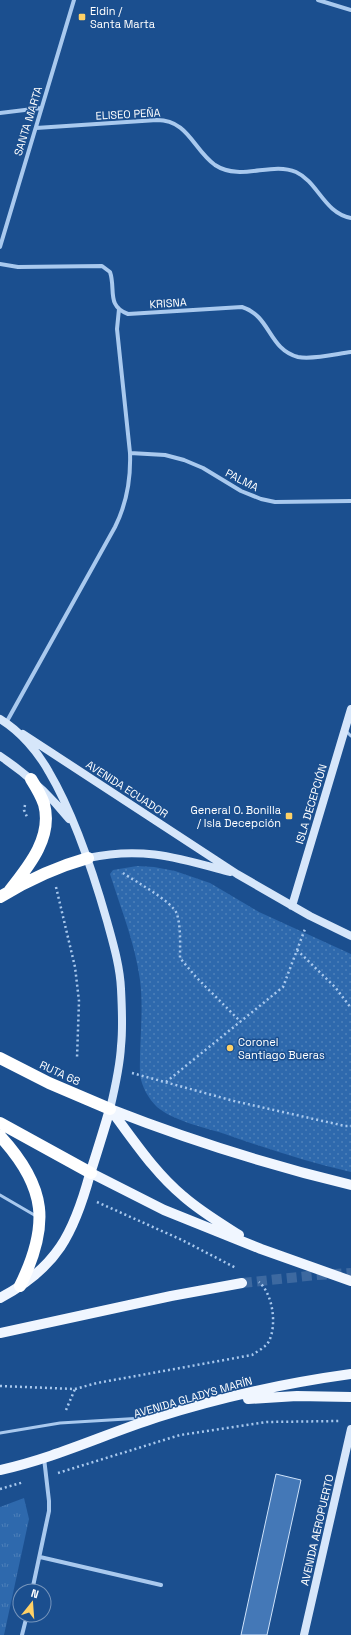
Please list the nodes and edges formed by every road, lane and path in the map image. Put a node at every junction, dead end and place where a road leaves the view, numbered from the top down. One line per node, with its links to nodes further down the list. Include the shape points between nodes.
1 (74, 0): 4 (street, SANTA MARTA)
2 (318, 0): 3 (street)
3 (351, 10)
4 (41, 108): 5 (street); 6 (street, SANTA MARTA)
5 (0, 113)
6 (36, 128): 7 (street, ELISEO PEÑA, via 157,120 172,122 183,129 208,158 223,169 241,172 286,169 296,172 334,210); 8 (street, SANTA MARTA)
7 (351, 218)
8 (0, 246)
9 (0, 264): 10 (street, via 18,267 102,266 110,272 113,299)
10 (118, 310): 11 (street, KRISNA, via 133,314 242,307 256,313 278,345 291,354 309,357); 12 (street, via 117,329)
11 (351, 352)
12 (130, 453): 13 (street, PALMA, via 165,455 184,460 242,492 261,499 275,502); 15 (street, via 131,468 127,497 116,527)
13 (351, 501)
14 (351, 709): 16 (main road, ISLA DECEPCIÓN)
15 (3, 721): 19 (main road, via 33,749 49,771); 22 (main road, AVENIDA ECUADOR)
16 (348, 733): 25 (main road, ISLA DECEPCIÓN)
17 (0, 756): 18 (main road)
18 (31, 779): 19 (main road, via 55,802); 24 (highway, via 44,804 45,828 42,841 26,870)
19 (76, 828): 20 (main road)
20 (88, 858): 22 (main road, AVENIDA ECUADOR, via 118,853 162,855); 24 (highway, via 24,882); 33 (main road, via 118,963 122,1014)
21 (123, 873): 30 (path, via 166,901 177,914 180,958)
22 (237, 874): 25 (main road, AVENIDA ECUADOR)
23 (55, 883): 32 (path, via 76,967 79,1001)
24 (5, 894)
25 (292, 906): 26 (main road, AVENIDA ECUADOR)
26 (310, 916): 27 (main road, AVENIDA ECUADOR); 28 (path)
27 (351, 936)
28 (298, 950): 29 (path, via 335,987); 30 (path, via 284,987)
29 (351, 1008)
30 (241, 1022): 34 (path)
31 (0, 1058): 35 (highway, RUTA 68, via 49,1083)
32 (77, 1058)
33 (118, 1069): 34 (path); 35 (main road)
34 (166, 1083): 37 (path, via 234,1101)
35 (110, 1109): 39 (main road); 40 (main road, via 237,1153); 43 (main road, via 152,1164 183,1196)
36 (0, 1123): 39 (highway)
37 (351, 1126)
38 (0, 1136): 42 (highway, via 20,1160 31,1179 38,1199)
39 (90, 1173): 43 (main road, via 164,1210); 46 (main road, via 84,1197 68,1237 44,1268)
40 (351, 1185)
41 (0, 1195): 42 (lane)
42 (40, 1218): 46 (highway, via 35,1248)
43 (261, 1249): 44 (main road)
44 (351, 1280)
45 (242, 1283): 48 (main road)
46 (20, 1286): 47 (main road)
47 (0, 1298)
48 (0, 1333)
49 (351, 1374): 53 (main road, AVENIDA GLADYS MARÍN, via 312,1379)
50 (0, 1386): 51 (path)
51 (75, 1389)
52 (351, 1397): 53 (main road, via 283,1397)
53 (212, 1402): 54 (main road, AVENIDA GLADYS MARÍN)
54 (158, 1417): 57 (lane, via 60,1423); 58 (main road, AVENIDA GLADYS MARÍN)
55 (343, 1420): 60 (path, via 267,1422 180,1435)
56 (351, 1429): 67 (main road, AVENIDA AEROPUERTO)
57 (0, 1433)
58 (44, 1458): 59 (main road, AVENIDA GLADYS MARÍN); 60 (street)
59 (0, 1470)
60 (45, 1476): 61 (path); 62 (street, via 49,1511)
61 (0, 1489)
62 (40, 1557): 63 (street); 64 (street)
63 (34, 1583)
64 (161, 1585)
65 (25, 1623): 66 (street)
66 (22, 1635)
67 (304, 1635)

